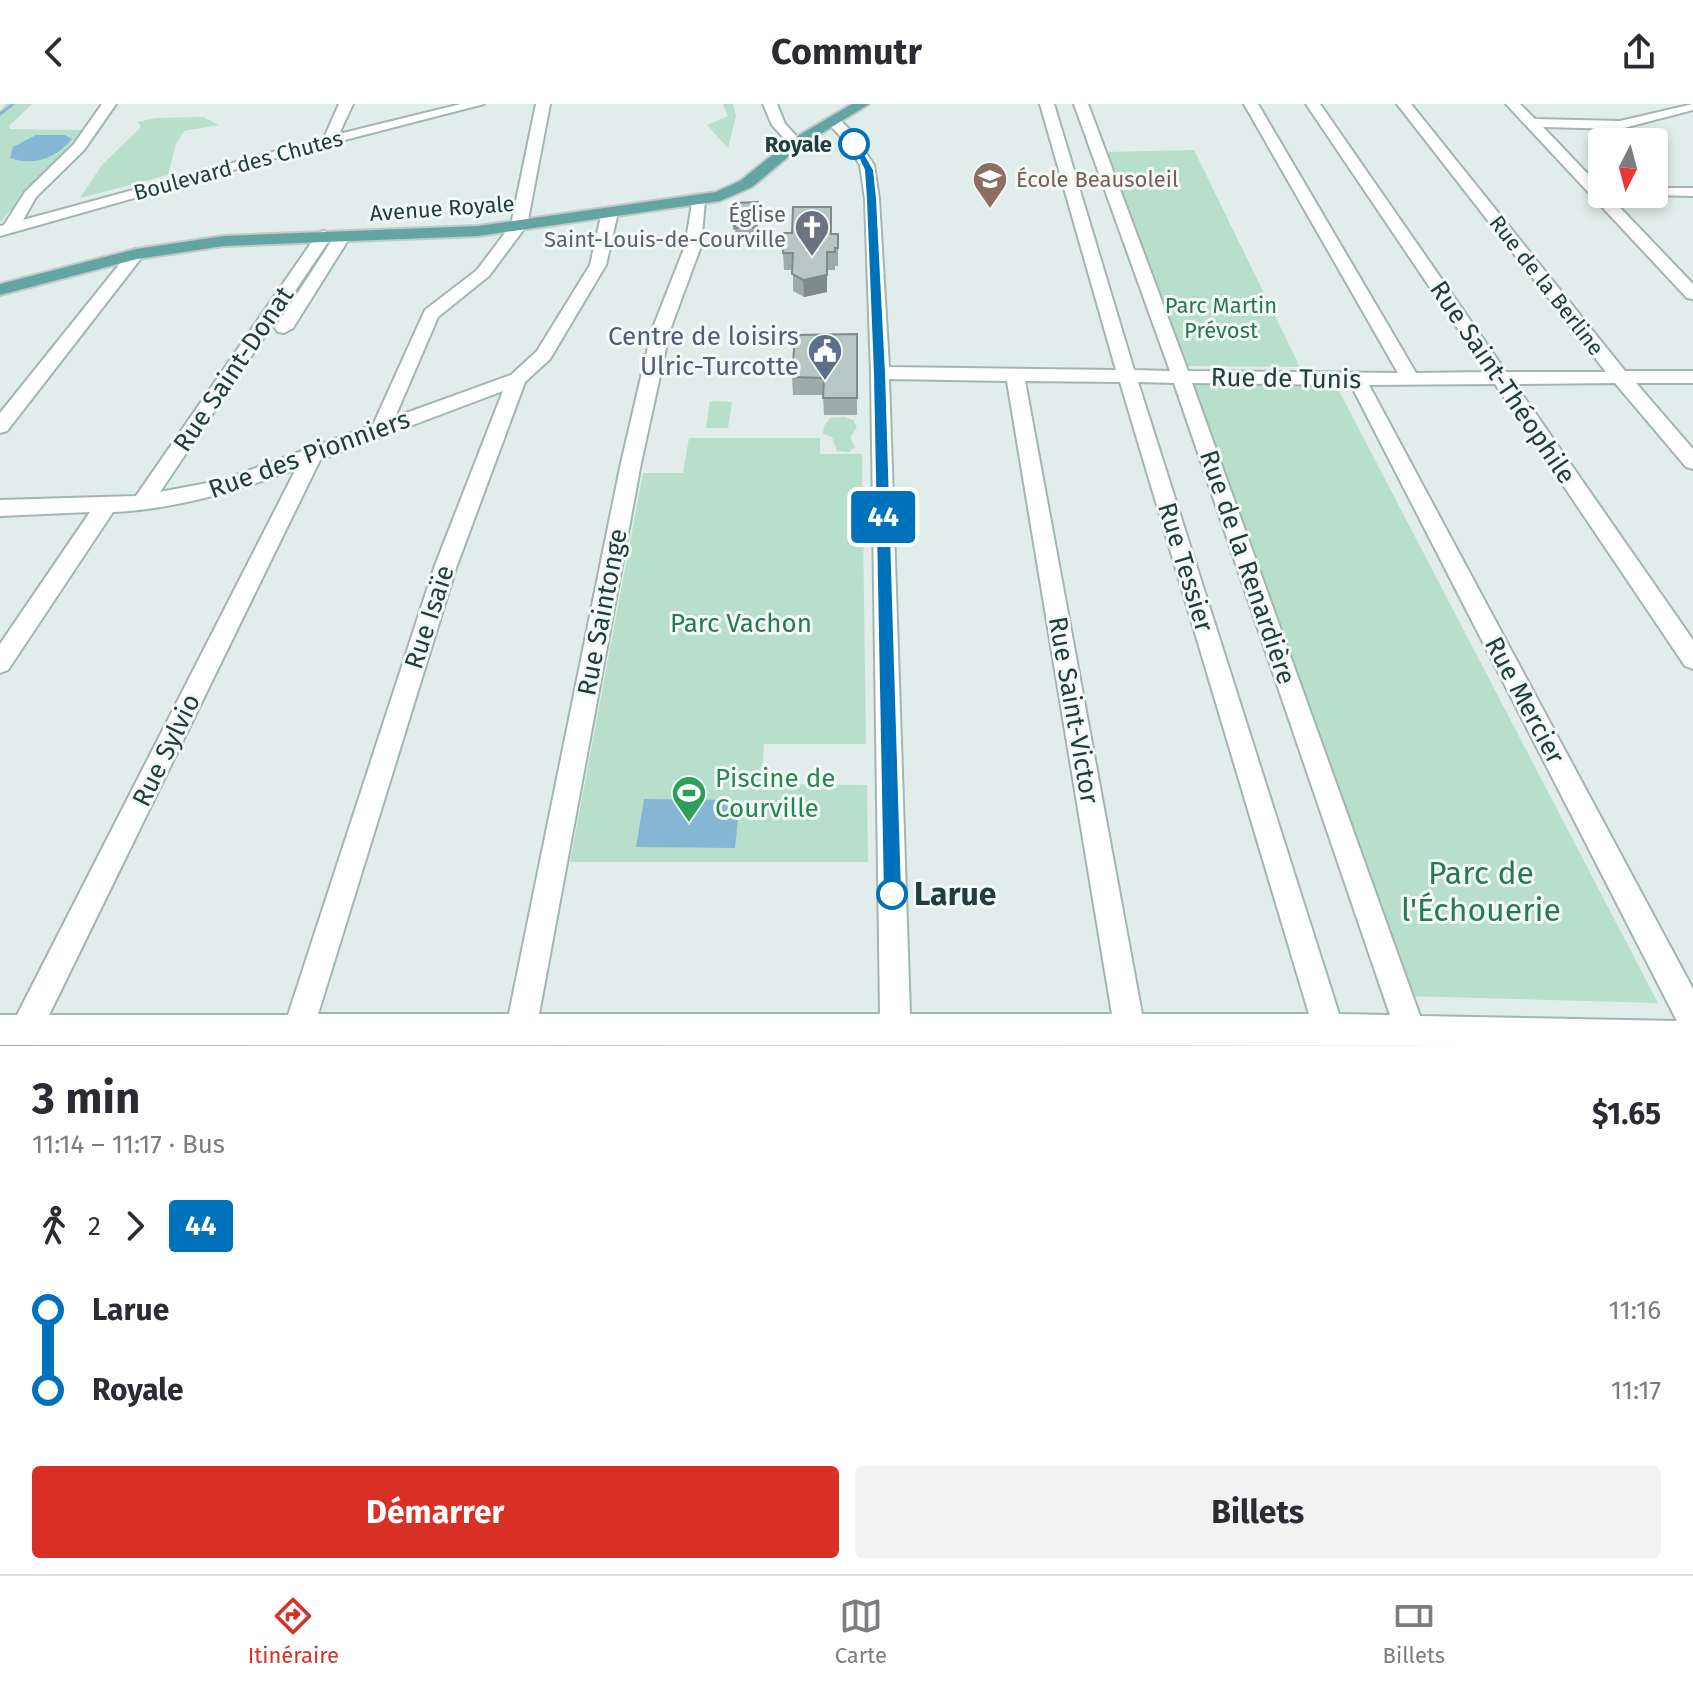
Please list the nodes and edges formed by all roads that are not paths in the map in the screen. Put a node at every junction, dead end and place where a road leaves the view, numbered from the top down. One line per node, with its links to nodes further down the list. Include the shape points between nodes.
1 (109, 104): 25 (street, via 79,147 30,195)
2 (346, 104): 16 (street)
3 (477, 104): 13 (street, Boulevard des Chutes)
4 (543, 104): 24 (street)
5 (770, 104): 17 (street, via 779,125)
6 (1047, 104): 33 (street, Rue Tessier)
7 (1081, 104): 35 (street, Rue de la Renardière)
8 (1251, 104): 40 (street)
9 (1313, 104): 39 (street, Rue Saint-Théophile)
10 (1404, 104): 34 (street, Rue de la Berline)
11 (1513, 104): 15 (street)
12 (1693, 106): 15 (street, via 1620,125)
13 (447, 108): 16 (street, Boulevard des Chutes)
14 (847, 110): 17 (main road, Avenue Royale); 31 (street, via 848,136 869,170)
15 (1531, 123): 18 (street)
16 (330, 139): 25 (street, Boulevard des Chutes)
17 (796, 143): 21 (main road, Avenue Royale, via 746,184)
18 (1588, 181)
19 (1668, 192): 20 (street)
20 (1693, 192)
21 (698, 200): 23 (main road, Avenue Royale); 51 (street, Rue Saintonge, via 693,246 661,330 631,463)
22 (1614, 208): 29 (street)
23 (610, 212): 24 (main road, Avenue Royale); 37 (street, Rue Isaïe, via 598,265 544,355)
24 (519, 225): 26 (main road, Avenue Royale); 42 (street, via 483,273 431,314)
25 (5, 230)
26 (333, 236): 27 (main road, Avenue Royale, via 224,241); 30 (street); 45 (street, Rue Saint-Donat)
27 (136, 254): 28 (main road, Avenue Royale); 41 (street)
28 (0, 290)
29 (1693, 294)
30 (284, 328)
31 (880, 373): 32 (street, Rue de Tunis); 56 (street)
32 (1015, 374): 33 (street, Rue de Tunis); 59 (street, Rue Saint-Victor)
33 (1127, 376): 35 (street, Rue de Tunis); 52 (street, Rue Tessier)
34 (1619, 376): 36 (street, Rue de Tunis); 39 (street, Rue de Tunis); 44 (street, Rue de la Berline)
35 (1181, 377): 38 (street, Rue de Tunis); 53 (street, Rue de la Renardière)
36 (1693, 377)
37 (517, 379): 42 (street, Rue des Pionniers); 58 (street, Rue Isaïe, via 445,568)
38 (1357, 379): 40 (street, Rue de Tunis); 50 (street, Rue Mercier)
39 (1501, 379): 40 (street, Rue de Tunis); 48 (street, Rue Saint-Théophile)
40 (1411, 380)
41 (0, 426)
42 (381, 428): 43 (street, Rue des Pionniers)
43 (313, 454): 45 (street, Rue des Pionniers, via 226,487); 54 (street, Rue Sylvio)
44 (1693, 462)
45 (142, 503): 46 (street, Rue des Pionniers)
46 (106, 506): 47 (street, Rue des Pionniers); 49 (street)
47 (0, 508)
48 (1693, 659)
49 (0, 663)
50 (1693, 1020)
51 (521, 1029): 55 (street); 58 (street)
52 (1329, 1029): 53 (street); 59 (street)
53 (1411, 1032): 57 (street)
54 (15, 1035): 58 (street)
55 (621, 1037): 56 (street)
56 (896, 1037): 59 (street)
57 (1693, 1037)
58 (295, 1038)
59 (1131, 1038)

